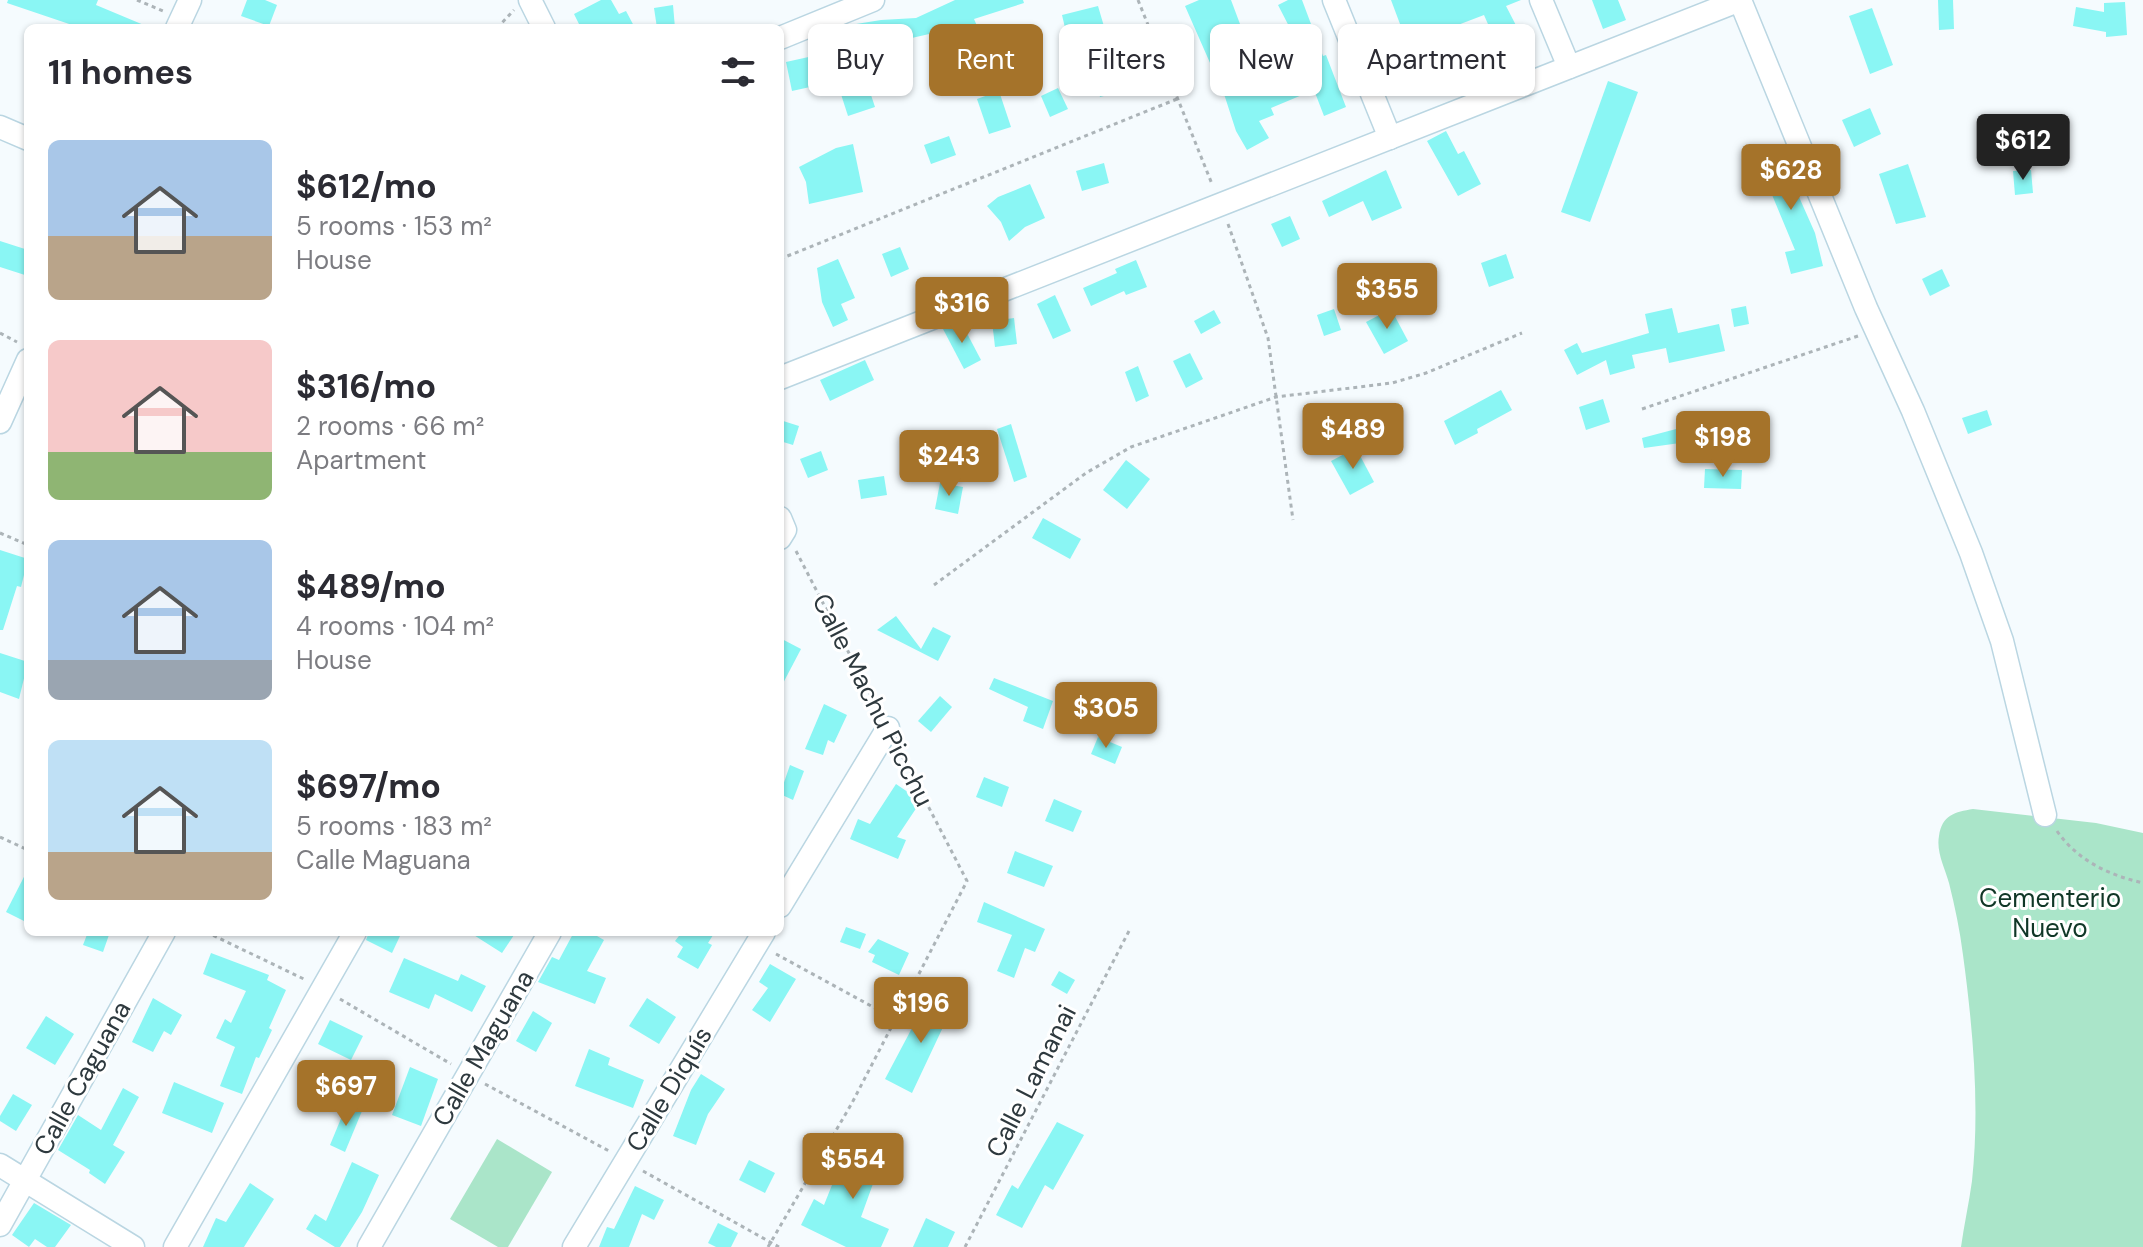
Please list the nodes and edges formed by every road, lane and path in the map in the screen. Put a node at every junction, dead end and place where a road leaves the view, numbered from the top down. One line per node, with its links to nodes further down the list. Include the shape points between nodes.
1 (137, 0): 8 (path)
2 (873, 0): 11 (street)
3 (1138, 0): 13 (path)
4 (1334, 0): 16 (street)
5 (1541, 0): 12 (street)
6 (1740, 0): 12 (street); 19 (street)
7 (522, 5): 9 (path); 10 (street)
8 (183, 16)
9 (501, 24)
10 (540, 24)
11 (784, 36)
12 (1569, 67): 16 (street)
13 (1178, 99): 17 (path); 18 (path)
14 (0, 127): 15 (street)
15 (24, 137)
16 (1390, 138): 17 (street)
17 (1221, 205): 24 (street); 25 (path, via 1268,338)
18 (784, 257)
19 (1876, 330): 26 (path); 34 (street, via 1992,611)
20 (0, 333): 22 (path)
21 (1522, 333): 25 (path, via 1392,383)
22 (24, 345)
23 (24, 369): 27 (street)
24 (784, 376)
25 (1276, 397): 28 (path); 32 (path, via 1131,447 1086,473)
26 (1642, 409)
27 (0, 422)
28 (1293, 520)
29 (0, 533): 31 (path)
30 (784, 533): 33 (path, Calle Machu Picchu)
31 (24, 543)
32 (934, 585)
33 (888, 728): 38 (street); 46 (path, Calle Machu Picchu, via 967,881)
34 (2045, 815): 37 (path, via 2066,843 2094,865)
35 (0, 837): 36 (path)
36 (24, 848)
37 (2143, 883)
38 (784, 899)
39 (1129, 931): 58 (path, Calle Lamanai)
40 (162, 936): 50 (street, Calle Caguana)
41 (214, 936): 45 (path)
42 (353, 936): 45 (street)
43 (548, 936): 47 (street, Calle Maguana)
44 (761, 938): 46 (path); 48 (street, Calle Diquís)
45 (322, 988): 47 (path); 54 (street)
46 (895, 1019): 52 (path)
47 (468, 1074): 48 (path); 55 (street, Calle Maguana)
48 (626, 1161): 52 (path); 56 (street, Calle Diquís)
49 (0, 1165): 50 (street)
50 (25, 1181): 51 (street, Calle Caguana); 53 (street)
51 (0, 1225)
52 (769, 1245): 57 (path)
53 (133, 1247)
54 (175, 1247)
55 (369, 1247)
56 (574, 1247)
57 (779, 1247)
58 (965, 1247)

